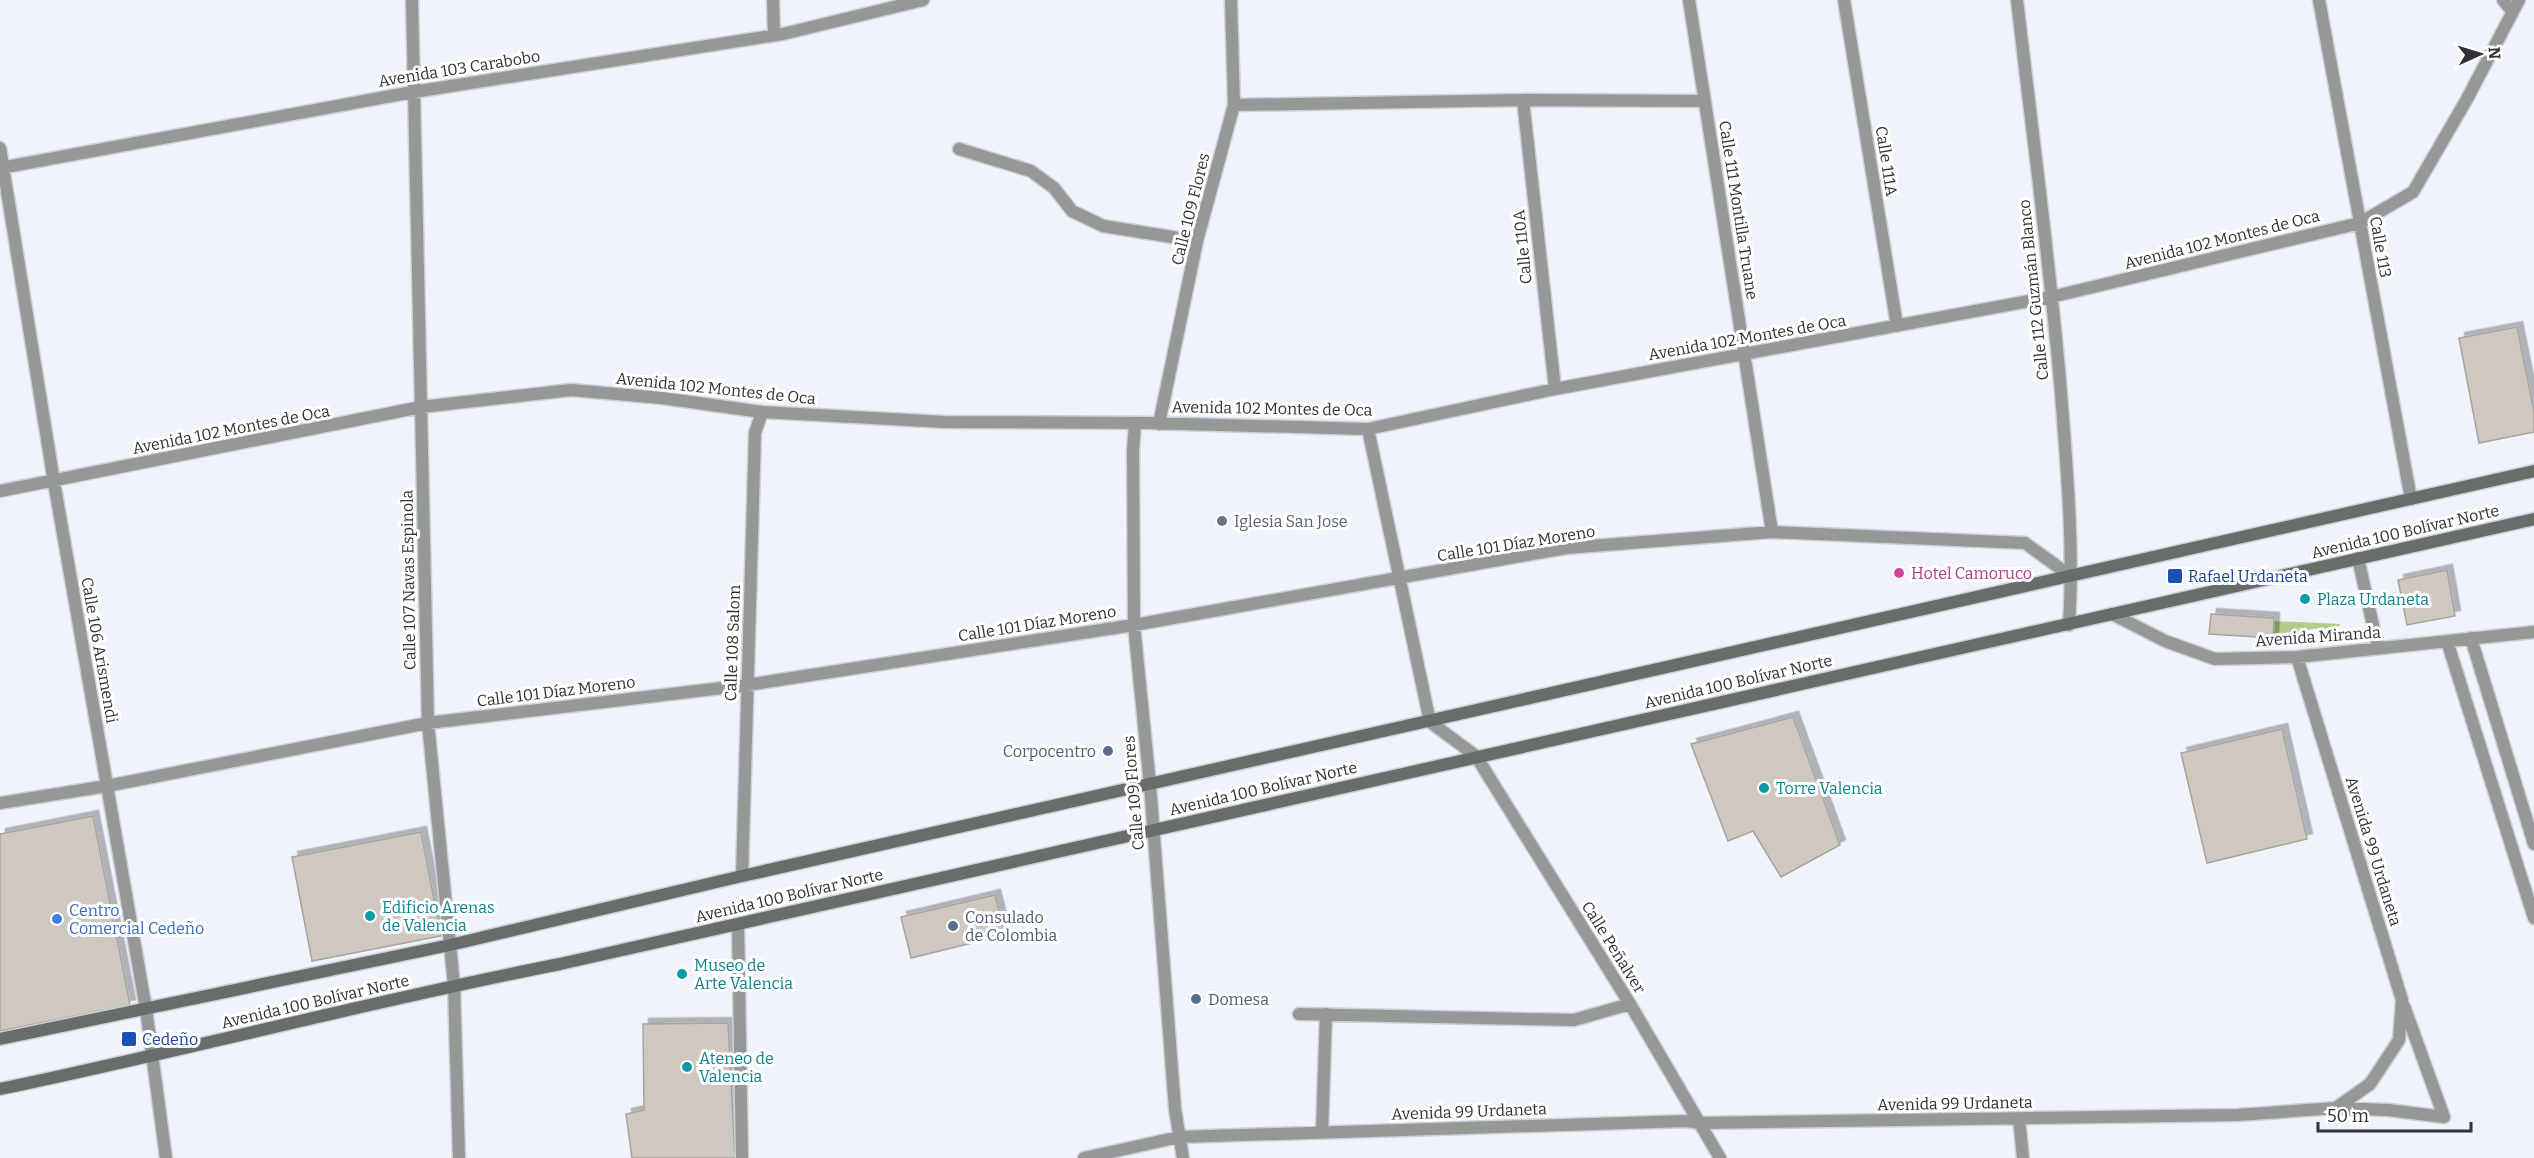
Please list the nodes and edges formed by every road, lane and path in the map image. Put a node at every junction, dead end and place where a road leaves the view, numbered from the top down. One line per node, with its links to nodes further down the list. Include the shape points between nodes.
1 (412, 0): 13 (street, Calle 107 Navas Espinola)
2 (773, 0): 12 (street)
3 (923, 0): 12 (street, Avenida 103 Carabobo)
4 (1231, 0): 16 (street, Calle 109 Flores)
5 (1689, 0): 15 (street, Calle 111 Montilla Truane)
6 (1844, 0): 23 (street, Calle 111A)
7 (2017, 0): 22 (street, Calle 112 Guzmán Blanco)
8 (2319, 0): 20 (street, Calle 113)
9 (2503, 0): 11 (street)
10 (2519, 0): 11 (street, Avenida 102 Montes de Oca)
11 (2512, 11): 20 (street, Avenida 102 Montes de Oca, via 2413,192)
12 (774, 35): 13 (street, Avenida 103 Carabobo)
13 (413, 92): 19 (street, Avenida 103 Carabobo); 26 (street, Calle 107 Navas Espinola)
14 (1523, 100): 15 (street); 16 (street); 25 (street, Calle 110A)
15 (1705, 101): 24 (street, Calle 111 Montilla Truane)
16 (1234, 105): 21 (street, Calle 109 Flores)
17 (0, 148): 19 (street, Calle 106 Arismendi)
18 (959, 148): 21 (street, via 1031,171 1054,189 1072,211 1103,226)
19 (2, 168): 32 (street, Calle 106 Arismendi)
20 (2360, 223): 22 (street, Avenida 102 Montes de Oca); 34 (street, Calle 113)
21 (1197, 241): 29 (street, Calle 109 Flores)
22 (2051, 297): 23 (street, Avenida 102 Montes de Oca); 38 (street, Calle 112 Guzmán Blanco, via 2070,497)
23 (1897, 326): 24 (street, Avenida 102 Montes de Oca)
24 (1744, 354): 25 (street, Avenida 102 Montes de Oca); 36 (street, Calle 111 Montilla Truane)
25 (1555, 389): 30 (street, Avenida 102 Montes de Oca)
26 (421, 407): 27 (street, Avenida 102 Montes de Oca, via 571,390); 32 (street, Avenida 102 Montes de Oca); 50 (street, Calle 107 Navas Espinola)
27 (762, 412): 28 (street, Avenida 102 Montes de Oca, via 945,422); 48 (street, Calle 108 Salom, via 755,433)
28 (1135, 424): 29 (street, Avenida 102 Montes de Oca); 41 (street, Calle 109 Flores)
29 (1159, 424): 30 (street, Avenida 102 Montes de Oca)
30 (1368, 429): 39 (street)
31 (2534, 471): 34 (main road, Avenida 100 Bolívar Norte)
32 (54, 482): 33 (street, Avenida 102 Montes de Oca); 53 (street, Calle 106 Arismendi)
33 (0, 491)
34 (2411, 499): 38 (main road, Avenida 100 Bolívar Norte)
35 (2534, 519): 37 (main road, Avenida 100 Bolívar Norte)
36 (1772, 532): 38 (street, Calle 101 Díaz Moreno, via 2025,543); 39 (street, Calle 101 Díaz Moreno, via 1566,548)
37 (2358, 558): 40 (main road, Avenida 100 Bolívar Norte); 46 (street)
38 (2072, 577): 42 (street, Calle 112 Guzmán Blanco); 49 (main road, Avenida 100 Bolívar Norte)
39 (1399, 580): 41 (street, Calle 101 Díaz Moreno); 49 (street)
40 (2112, 614): 42 (main road, Avenida 100 Bolívar Norte); 47 (street, Avenida Miranda, via 2166,641 2216,659)
41 (1134, 625): 48 (street, Calle 101 Díaz Moreno); 52 (street, Calle 109 Flores)
42 (2069, 625): 51 (main road, Avenida 100 Bolívar Norte)
43 (2534, 632): 44 (street, Avenida Miranda)
44 (2471, 638): 45 (street, Avenida Miranda); 56 (street)
45 (2447, 641): 46 (street, Avenida Miranda); 58 (street)
46 (2378, 648): 47 (street, Avenida Miranda)
47 (2297, 657): 62 (street, Avenida 99 Urdaneta)
48 (747, 685): 50 (street, Calle 101 Díaz Moreno); 57 (street, Calle 108 Salom)
49 (1430, 722): 51 (street); 52 (main road, Avenida 100 Bolívar Norte)
50 (428, 723): 53 (street, Calle 101 Díaz Moreno); 60 (street, Calle 107 Navas Espinola)
51 (1476, 756): 55 (main road, Avenida 100 Bolívar Norte); 63 (street, Calle Peñalver)
52 (1150, 785): 55 (street, Calle 109 Flores); 57 (main road, Avenida 100 Bolívar Norte)
53 (107, 786): 54 (street, Calle 101 Díaz Moreno); 64 (street, Calle 106 Arismendi)
54 (0, 803)
55 (1153, 831): 59 (main road, Avenida 100 Bolívar Norte); 74 (street, Calle 109 Flores)
56 (2534, 844)
57 (742, 876): 60 (main road, Avenida 100 Bolívar Norte)
58 (2534, 918)
59 (738, 924): 61 (main road, Avenida 100 Bolívar Norte); 77 (street)
60 (450, 945): 61 (street, Calle 107 Navas Espinola); 64 (main road, Avenida 100 Bolívar Norte)
61 (454, 985): 68 (main road, Avenida 100 Bolívar Norte); 76 (street, Calle 107 Navas Espinola)
62 (2402, 1000): 70 (street, Avenida 99 Urdaneta, via 2399,1040 2370,1084); 70 (street, via 2444,1117)
63 (1630, 1004): 66 (street, via 1574,1020); 72 (street, Calle Peñalver)
64 (146, 1009): 67 (main road, Avenida 100 Bolívar Norte); 68 (street, Calle 106 Arismendi)
65 (1299, 1014): 66 (street)
66 (1326, 1014): 73 (street)
67 (0, 1039)
68 (153, 1057): 69 (main road, Avenida 100 Bolívar Norte); 75 (street, Calle 106 Arismendi)
69 (0, 1089)
70 (2336, 1108): 71 (street, Avenida 99 Urdaneta, via 2237,1115)
71 (2019, 1118): 72 (street, Avenida 99 Urdaneta); 81 (street)
72 (1700, 1123): 73 (street, Avenida 99 Urdaneta); 80 (street, Calle Peñalver)
73 (1322, 1132): 74 (street, Avenida 99 Urdaneta)
74 (1179, 1137): 78 (street, Avenida 99 Urdaneta); 79 (street, Calle 109 Flores)
75 (166, 1158)
76 (459, 1158)
77 (742, 1158)
78 (1084, 1158)
79 (1183, 1158)
80 (1720, 1158)
81 (2023, 1158)

